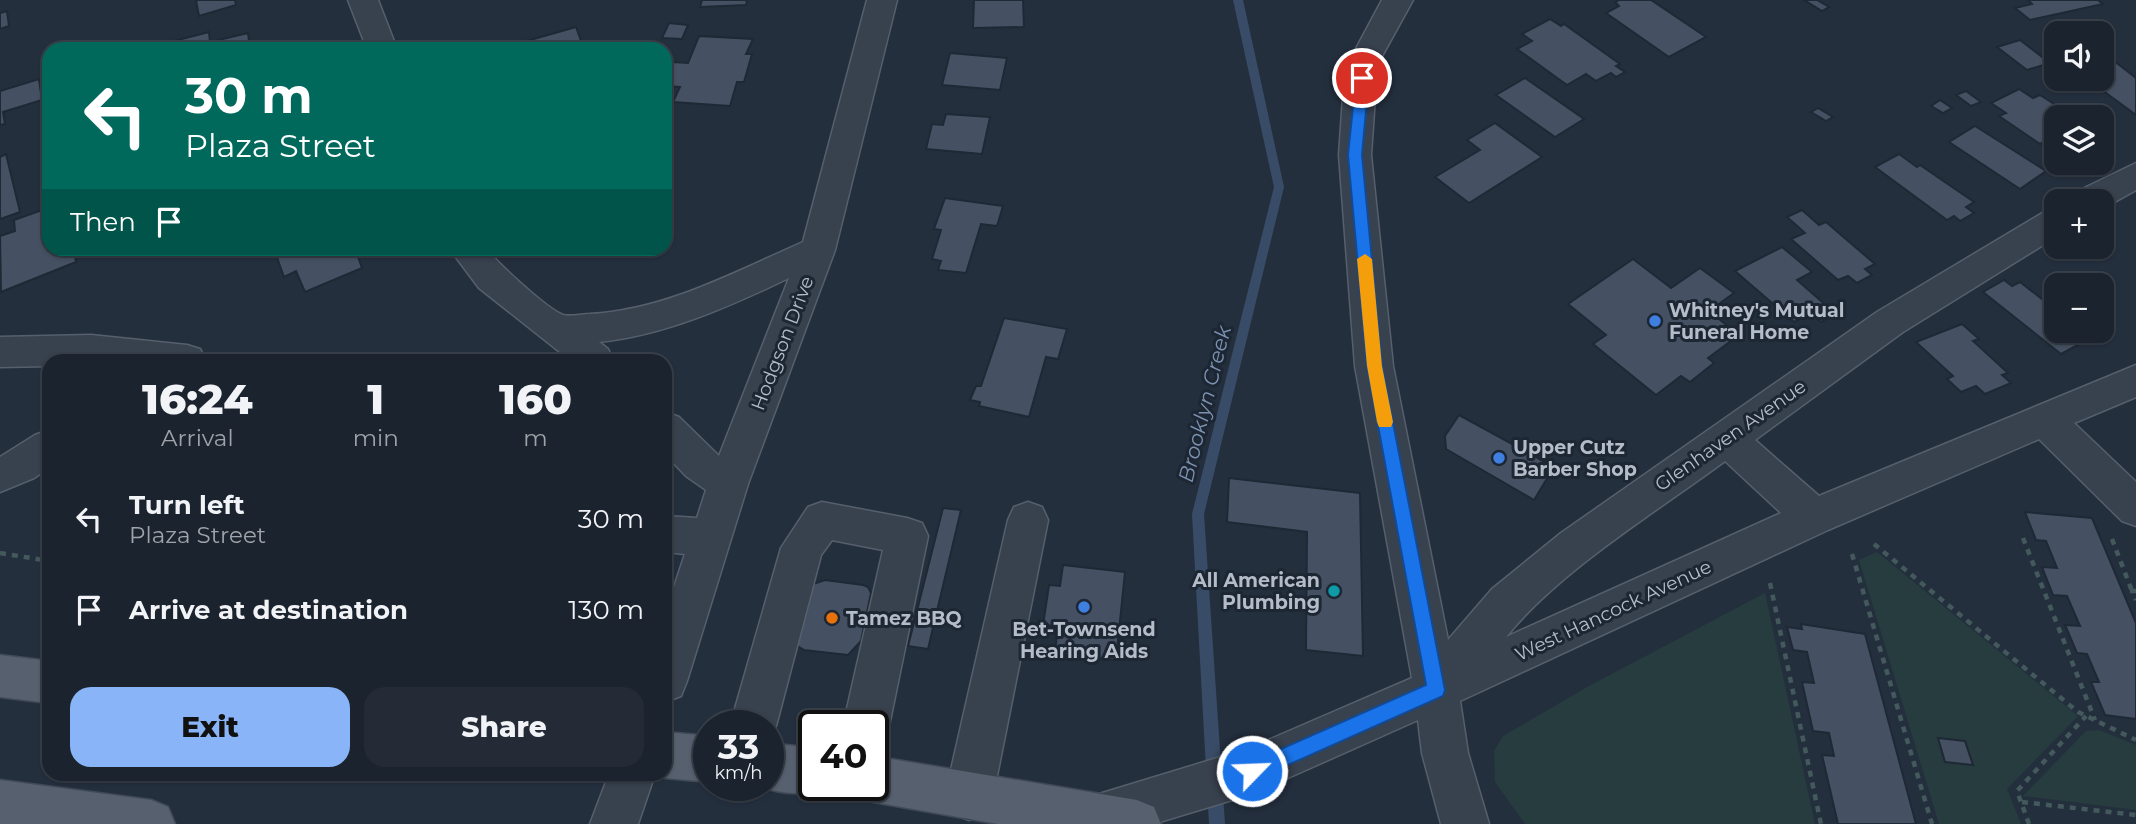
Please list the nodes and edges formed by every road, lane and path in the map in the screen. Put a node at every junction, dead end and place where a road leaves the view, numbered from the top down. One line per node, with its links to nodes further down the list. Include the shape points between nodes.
1 (363, 0): 4 (street)
2 (882, 0): 8 (street, Hodgson Drive)
3 (1398, 0): 37 (street, via 1366,58 1355,155 1374,366)
4 (379, 42)
5 (2136, 175): 6 (street)
6 (2110, 189)
7 (2044, 227): 17 (street, Glenhaven Avenue, via 1890,322)
8 (818, 250): 10 (street, via 661,315 607,327); 20 (street, Hodgson Drive)
9 (470, 256): 10 (street)
10 (557, 330): 13 (street)
11 (0, 352): 12 (street, via 91,350)
12 (104, 354)
13 (587, 354)
14 (2136, 380): 15 (street, West Hancock Avenue)
15 (2045, 420): 21 (street, West Hancock Avenue); 23 (street)
16 (672, 435): 20 (street)
17 (1726, 438): 21 (street); 37 (street, Glenhaven Avenue, via 1576,546 1507,603)
18 (42, 452): 19 (street)
19 (0, 475)
20 (728, 484): 25 (street, Hodgson Drive)
21 (1814, 517): 37 (street, West Hancock Avenue)
22 (1028, 520): 47 (street)
23 (2123, 521): 32 (path)
24 (672, 534): 25 (street)
25 (711, 537): 34 (street, Hodgson Drive)
26 (2023, 538): 41 (path)
27 (1874, 544): 40 (path)
28 (0, 553): 30 (path)
29 (1852, 554): 56 (path)
30 (42, 560)
31 (1770, 583): 55 (path)
32 (2134, 591): 33 (path)
33 (2136, 600)
34 (672, 659)
35 (0, 676): 36 (main road)
36 (42, 681)
37 (1436, 690): 51 (street, West Hancock Avenue, via 1252,771); 54 (street, via 1445,753)
38 (757, 710): 39 (street, via 802,548 822,520 907,536)
39 (869, 710)
40 (2086, 716): 41 (path); 48 (path, via 2017,791)
41 (2095, 720): 42 (path)
42 (2136, 740)
43 (672, 756): 44 (main road)
44 (693, 758)
45 (629, 781): 53 (street)
46 (889, 782): 47 (main road)
47 (969, 796): 51 (main road)
48 (2021, 802): 50 (path); 57 (path)
49 (0, 804): 52 (main road)
50 (2136, 815)
51 (1105, 822)
52 (145, 824)
53 (614, 824)
54 (1465, 824)
55 (1821, 824)
56 (1932, 824)
57 (2029, 824)

